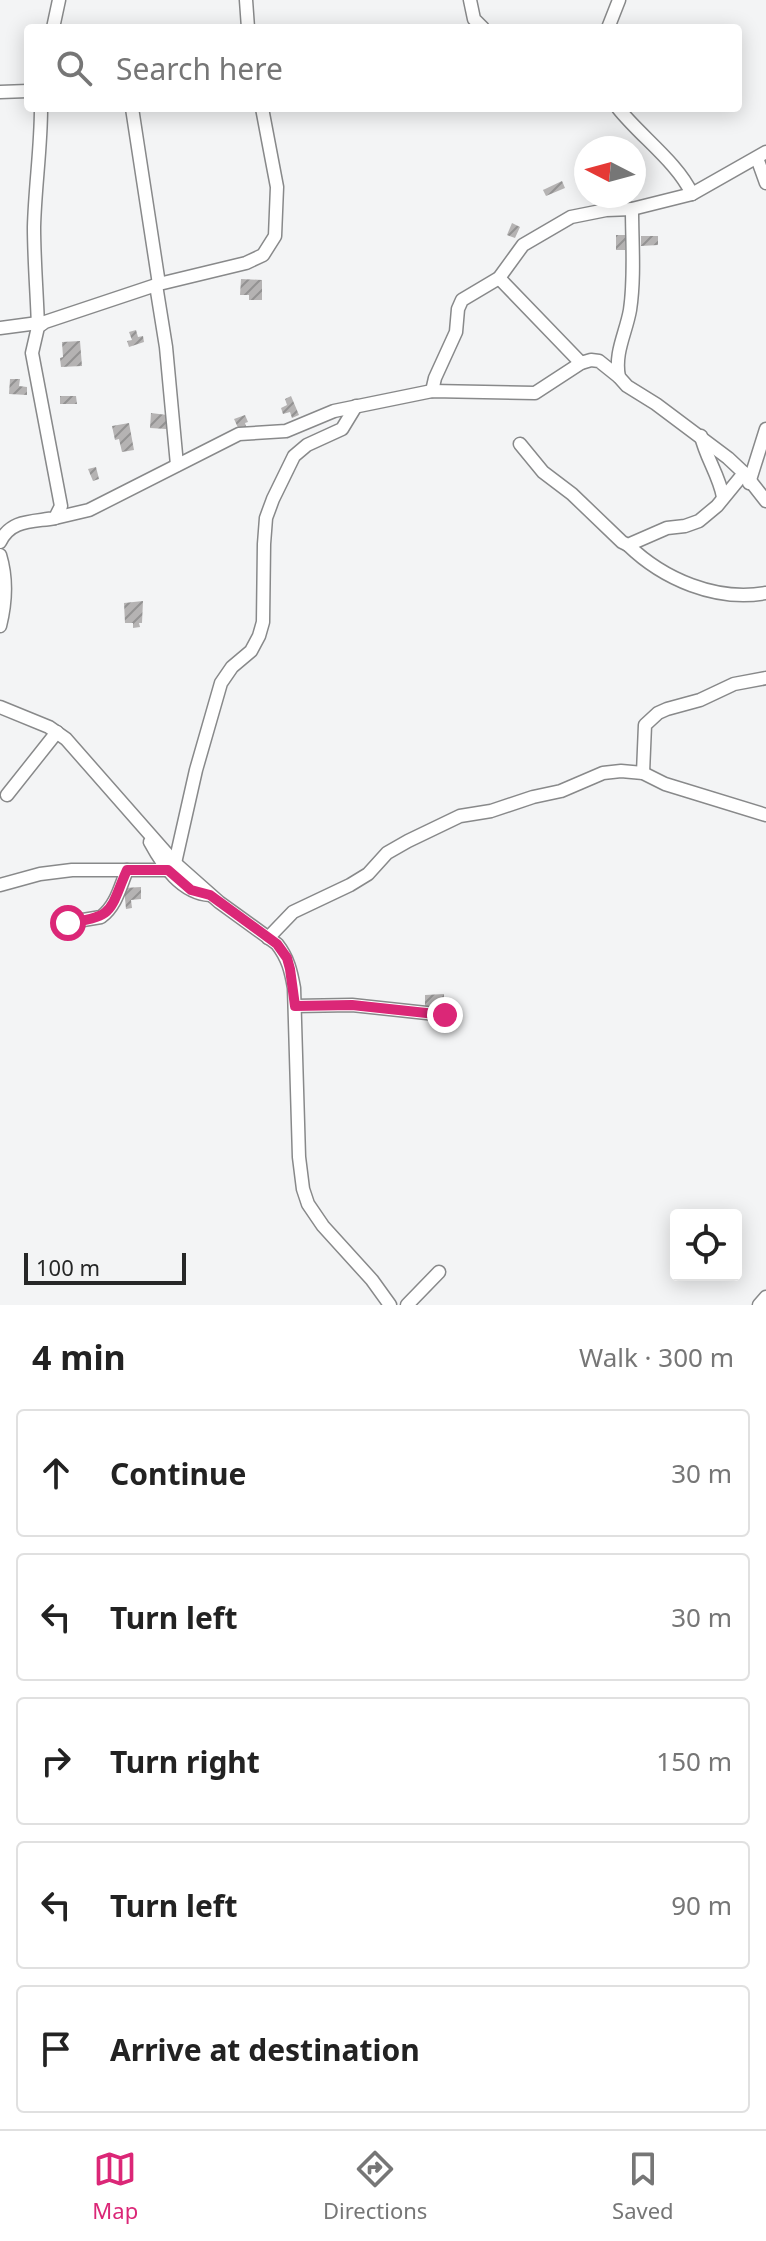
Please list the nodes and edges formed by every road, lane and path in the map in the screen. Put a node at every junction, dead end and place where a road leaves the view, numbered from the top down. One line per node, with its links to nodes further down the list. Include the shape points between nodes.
1 (59, 0): 5 (street)
2 (246, 0): 6 (street)
3 (470, 0): 7 (street)
4 (619, 0): 8 (street)
5 (54, 24)
6 (248, 24)
7 (479, 24)
8 (610, 24)
9 (24, 91): 10 (street)
10 (0, 92)
11 (41, 112): 21 (street, via 34,230)
12 (133, 112): 20 (street)
13 (263, 112): 20 (street, via 277,187 271,244 246,263)
14 (621, 112): 17 (street)
15 (761, 155): 16 (street); 17 (street)
16 (766, 183)
17 (692, 194): 18 (street)
18 (632, 209): 19 (street, via 561,221 523,245); 23 (street, via 632,290)
19 (499, 278): 25 (street); 27 (street, via 462,300 456,332)
20 (157, 284): 21 (street); 32 (street)
21 (38, 325): 22 (street); 36 (street, via 32,353 61,499)
22 (0, 328)
23 (618, 351): 24 (street); 26 (street)
24 (599, 361): 25 (street); 26 (street)
25 (581, 363): 27 (street, via 535,393)
26 (619, 377): 30 (street)
27 (432, 391): 28 (street)
28 (356, 406): 32 (street, via 286,431 239,434); 48 (street, via 342,429 294,456 273,499 266,518 263,622 251,651 221,683)
29 (766, 429): 33 (street)
30 (701, 436): 33 (street); 34 (street)
31 (520, 444): 38 (street, via 543,472)
32 (177, 465): 36 (street, via 89,510)
33 (747, 478): 34 (street); 35 (street)
34 (723, 497): 38 (street, via 699,521)
35 (766, 501)
36 (55, 518): 37 (street, via 17,523)
37 (0, 542)
38 (628, 545): 40 (street, via 683,582 739,595)
39 (0, 555): 41 (street, via 5,589)
40 (766, 593)
41 (0, 626)
42 (766, 678): 45 (street, via 734,684 658,713 645,725)
43 (0, 707): 44 (street)
44 (57, 732): 46 (street); 48 (street)
45 (643, 773): 47 (street); 52 (street, via 603,773 561,791 460,816 387,853 350,885 293,912)
46 (7, 795)
47 (766, 815)
48 (172, 866): 49 (street); 52 (street)
49 (127, 870): 50 (street, via 40,874); 51 (street, via 114,903 101,917)
50 (0, 885)
51 (59, 924)
52 (268, 938): 53 (street, via 287,958)
53 (295, 1006): 54 (street, via 352,1005); 57 (street, via 303,1189 323,1226)
54 (445, 1015)
55 (439, 1272): 58 (street)
56 (766, 1297): 59 (street)
57 (390, 1305)
58 (407, 1305)
59 (759, 1305)

